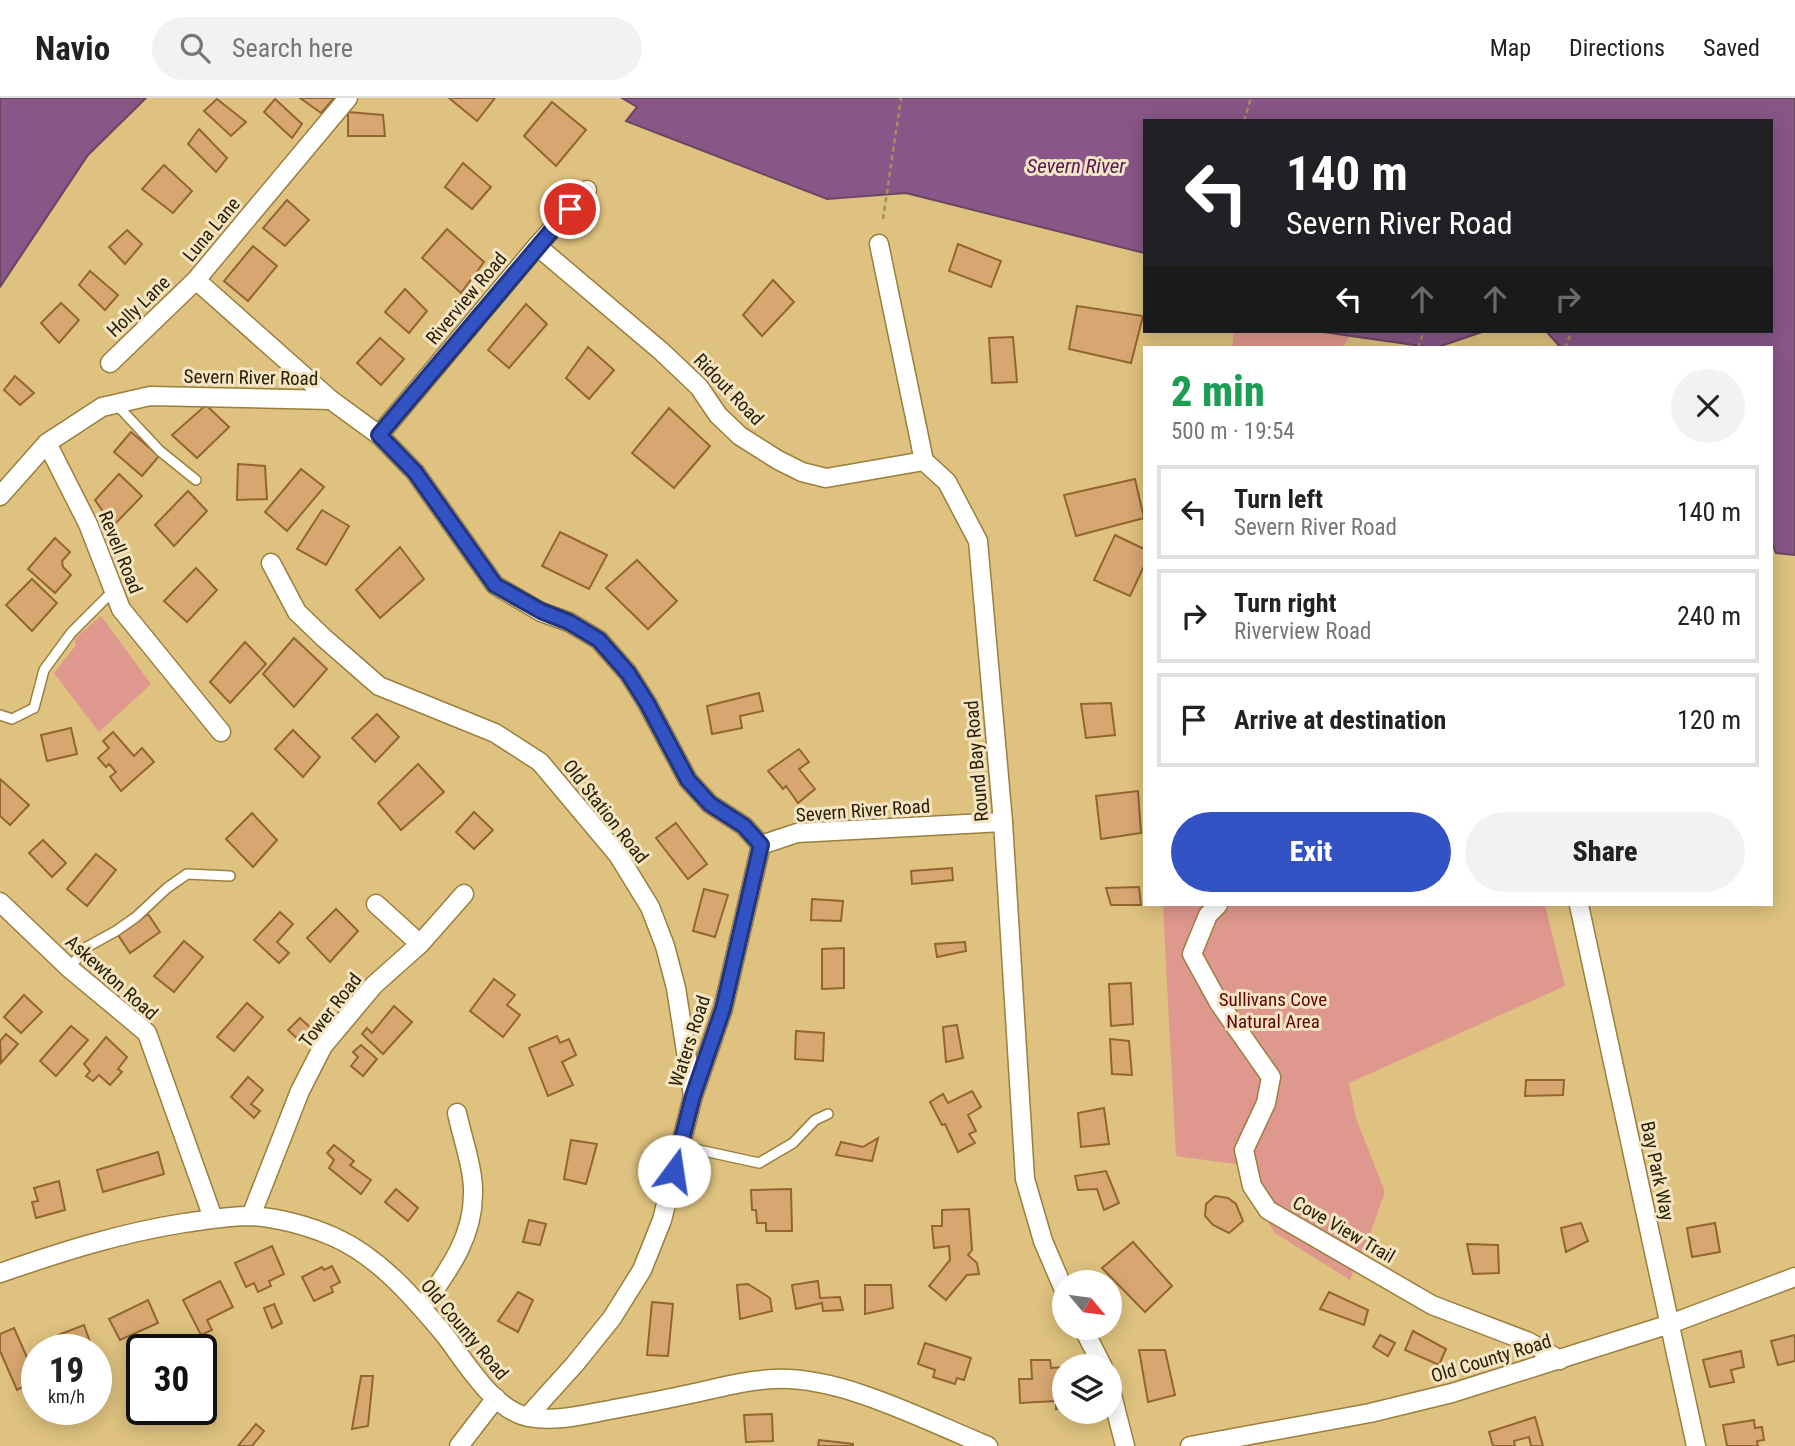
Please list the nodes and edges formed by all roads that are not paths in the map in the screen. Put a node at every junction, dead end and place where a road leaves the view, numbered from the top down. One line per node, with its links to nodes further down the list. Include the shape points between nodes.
1 (348, 98): 5 (street, Luna Lane)
2 (587, 190): 4 (street, Riverview Road)
3 (879, 244): 11 (street)
4 (537, 246): 9 (street, Riverview Road); 11 (street, Ridout Road, via 661,351 740,436 778,460 826,478)
5 (196, 281): 6 (street, Holly Lane); 7 (street, Luna Lane)
6 (110, 363)
7 (331, 400): 8 (street, Severn River Road, via 150,396); 9 (street, Severn River Road)
8 (116, 403): 10 (street, Severn River Road, via 102,407); 12 (lane, via 160,451)
9 (379, 435): 19 (street, Severn River Road, via 415,472 495,585 599,640 628,673 688,780)
10 (47, 443): 13 (street, Severn River Road); 15 (street, Revell Road, via 88,524)
11 (924, 461): 18 (street, Round Bay Road, via 947,482 978,541)
12 (196, 480)
13 (0, 496)
14 (271, 563): 28 (street, Old Station Road, via 297,612 360,670 379,685 495,733 540,762 618,855 650,907 665,946)
15 (114, 590): 16 (lane, via 71,633 44,670 34,708 12,719); 17 (street, Revell Road, via 121,609)
16 (0, 715)
17 (221, 732)
18 (1003, 822): 19 (street, Severn River Road, via 797,833); 34 (street, Round Bay Road, via 1025,1179)
19 (761, 845): 28 (street, Waters Road, via 723,1009)
20 (230, 876): 27 (lane, via 187,874 136,917 87,947)
21 (464, 894): 26 (street, Tower Road)
22 (0, 902): 27 (street, Askewton Road)
23 (376, 904): 26 (street)
24 (1217, 906): 39 (street, Cove View Trail, via 1208,915 1192,954 1219,1003 1271,1077 1266,1103 1244,1150 1252,1186 1268,1210 1432,1305 1529,1342)
25 (1579, 906): 38 (street, Bay Park Way)
26 (420, 944): 32 (street, Tower Road, via 374,985 323,1046 300,1091)
27 (69, 968): 33 (street, Askewton Road, via 147,1033)
28 (693, 1096): 31 (street, Waters Road)
29 (457, 1113): 37 (street, via 474,1192 470,1224 455,1261)
30 (828, 1114): 31 (lane, via 759,1163)
31 (681, 1146): 41 (street, Waters Road, via 662,1220 642,1270 612,1318)
32 (251, 1216): 33 (street, Old County Road); 37 (street, Old County Road, via 284,1221 335,1238 379,1266)
33 (213, 1218): 35 (street, Old County Road, via 80,1245)
34 (1055, 1270)
35 (0, 1273)
36 (1795, 1277): 38 (street, Old County Road)
37 (422, 1308): 40 (street, Old County Road)
38 (1670, 1324): 39 (street, Old County Road); 47 (street, Bay Park Way)
39 (1560, 1360): 46 (street, Old County Road, via 1452,1394)
40 (496, 1398): 41 (street, Old County Road); 43 (street)
41 (528, 1416): 44 (street, Old County Road, via 564,1419 731,1384 814,1381 862,1395)
42 (1119, 1424): 45 (street)
43 (459, 1446)
44 (988, 1446)
45 (1125, 1446)
46 (1190, 1446)
47 (1696, 1446)

